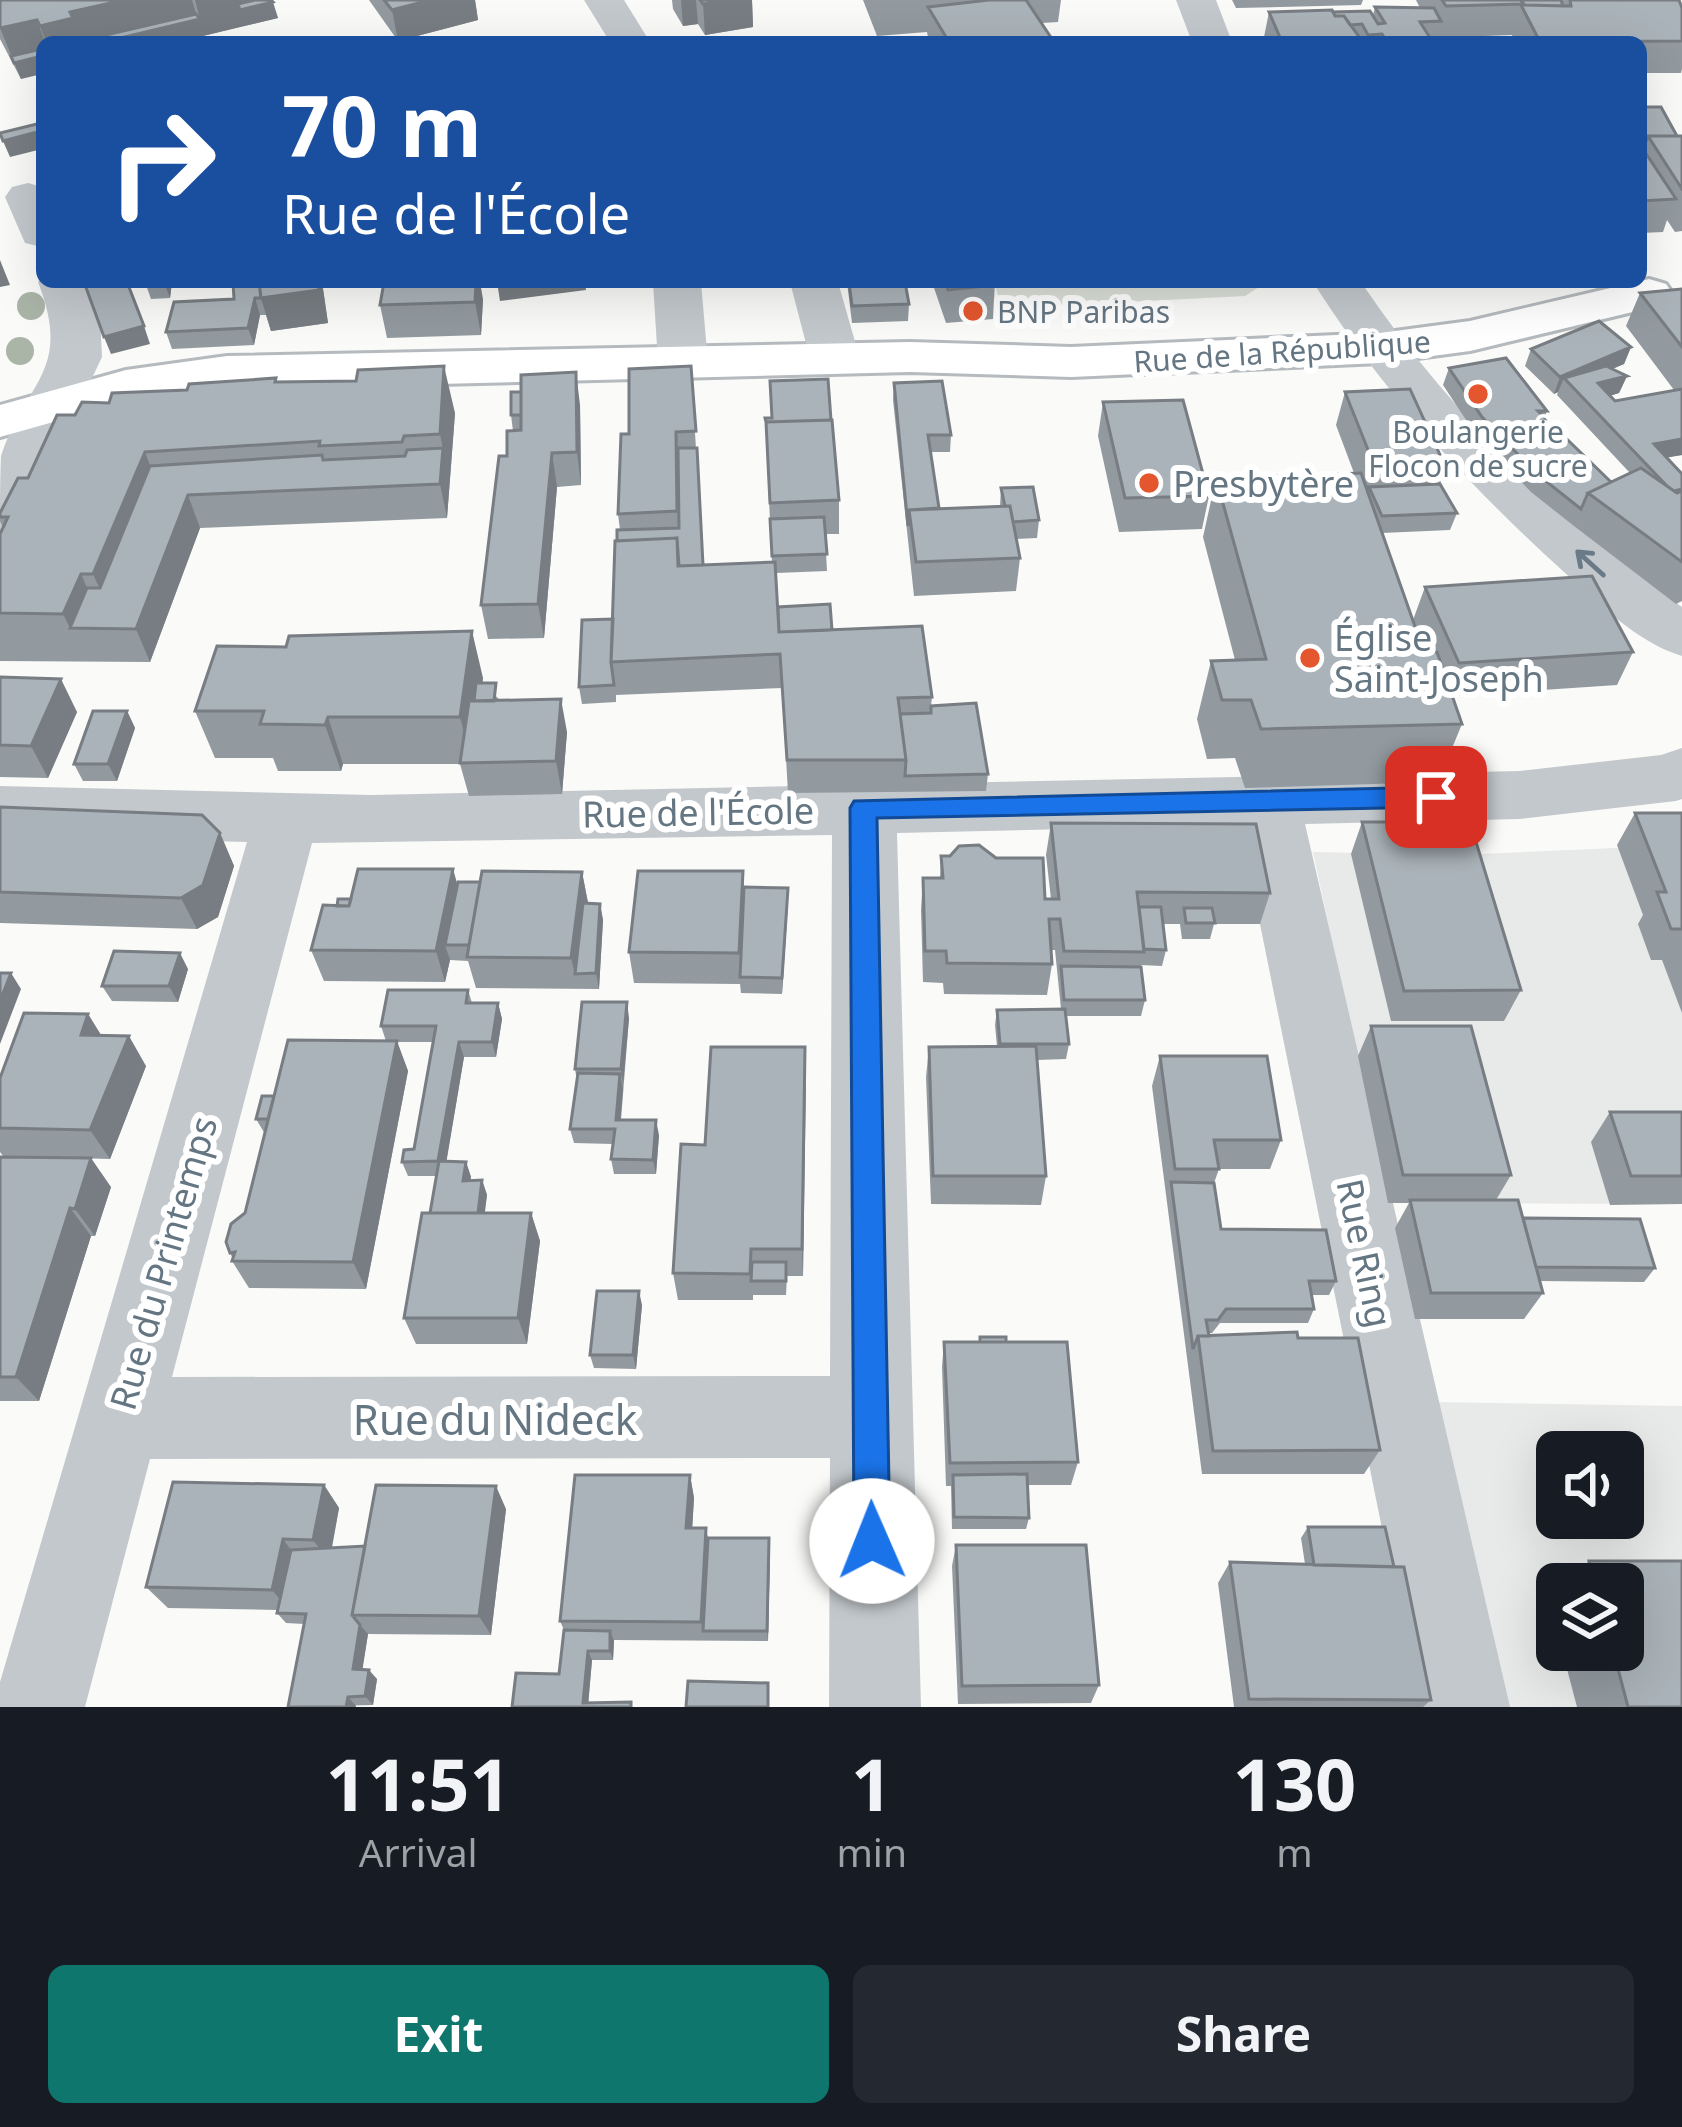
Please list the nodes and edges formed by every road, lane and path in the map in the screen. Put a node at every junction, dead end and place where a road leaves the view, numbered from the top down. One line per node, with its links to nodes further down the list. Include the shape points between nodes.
1 (604, 0): 3 (street)
2 (1196, 0): 4 (street)
3 (626, 36)
4 (1210, 36)
5 (64, 288): 12 (street, via 77,357)
6 (677, 288): 11 (street)
7 (816, 288): 10 (street)
8 (1666, 294): 9 (main road, Rue de la République, via 1470,336)
9 (1358, 315): 10 (main road, Rue de la République, via 1071,362); 14 (street, one-way to 9, via 1484,470)
10 (835, 359): 11 (main road, Rue de la République)
11 (683, 363): 12 (main road, Rue de la République, via 398,370 130,415)
12 (26, 416): 13 (street)
13 (0, 512)
14 (1682, 635)
15 (1682, 772): 16 (street, Rue de l'École, via 1520,796)
16 (1267, 800): 17 (street, Rue de l'École); 24 (street, Rue Ring)
17 (863, 808): 19 (street, Rue de l'École); 20 (street)
18 (0, 811): 19 (street, Rue de l'École)
19 (286, 819): 21 (street, Rue du Printemps)
20 (871, 1417): 21 (street, Rue du Nideck); 23 (street)
21 (119, 1418): 22 (street, Rue du Printemps)
22 (39, 1707)
23 (874, 1707)
24 (1464, 1707)

